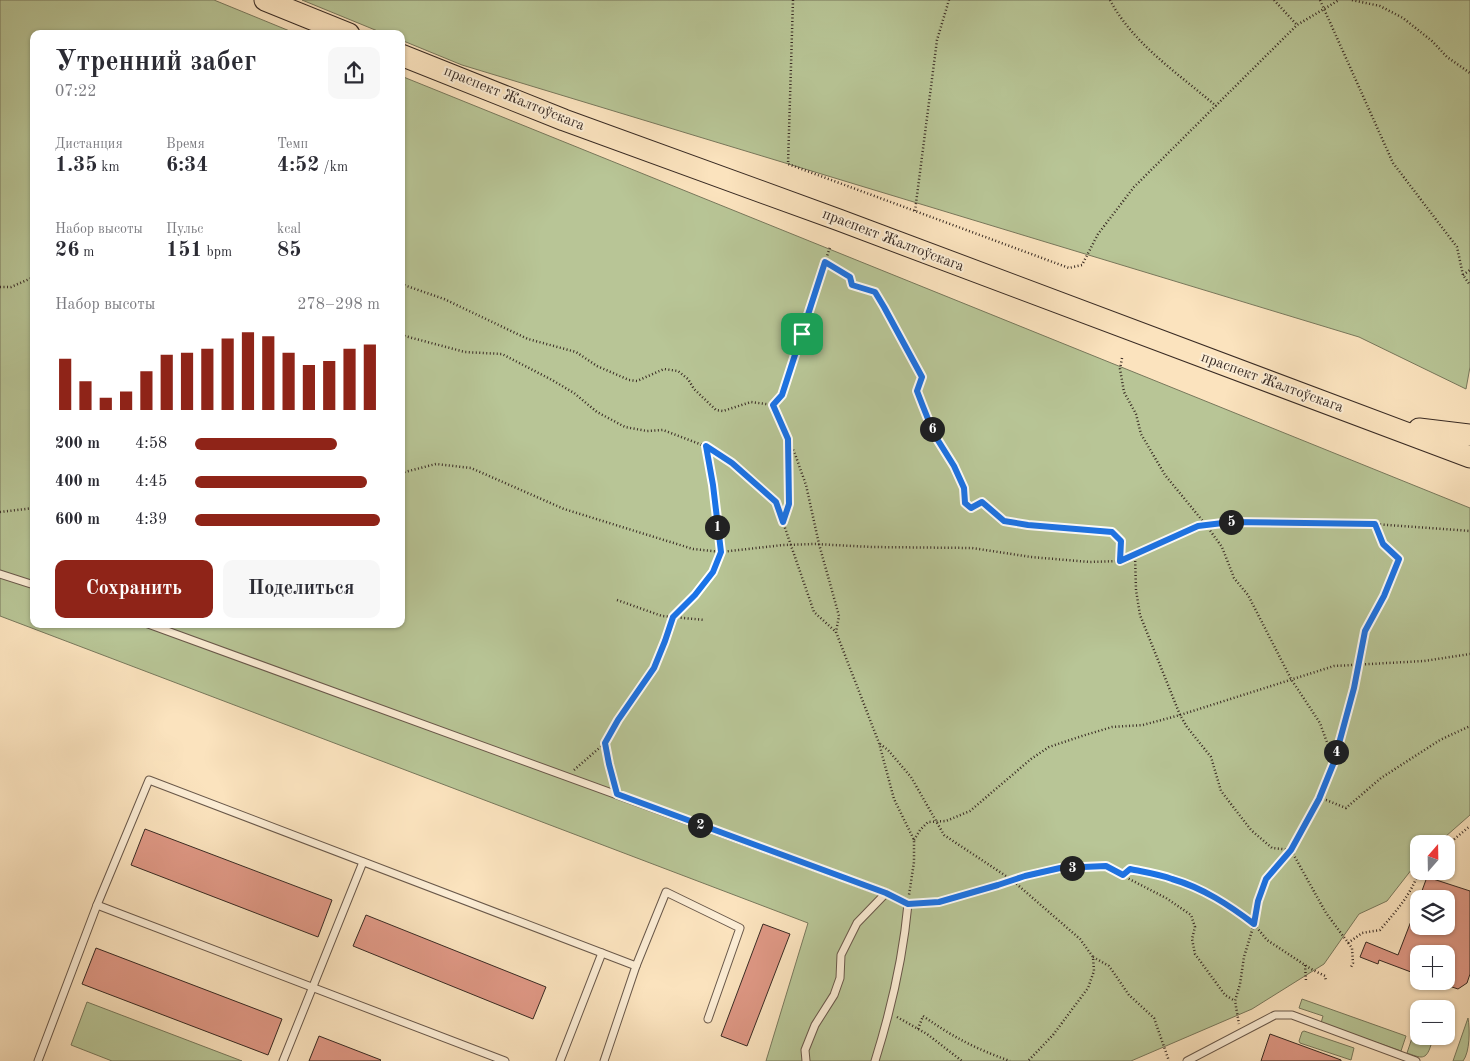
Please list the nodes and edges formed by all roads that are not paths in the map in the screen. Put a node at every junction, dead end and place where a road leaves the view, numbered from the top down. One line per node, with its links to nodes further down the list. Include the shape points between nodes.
1 (265, 0): 2 (main road)
2 (339, 30)
3 (405, 57): 4 (main road, праспект Жалтоўскага, via 564,120)
4 (1386, 425): 5 (main road, праспект Жалтоўскага); 6 (main road, праспект Жалтоўскага)
5 (1470, 435)
6 (1470, 457)
7 (0, 574): 8 (lane)
8 (30, 584)
9 (159, 628): 11 (lane)
10 (363, 862): 12 (lane, via 149,780); 13 (lane); 15 (lane)
11 (886, 893): 22 (lane, via 857,923 841,955 840,978 834,995 815,1025 805,1050); 23 (lane, via 908,904 890,1013)
12 (97, 904): 15 (lane); 17 (lane)
13 (602, 953): 14 (lane); 20 (lane)
14 (636, 966): 16 (lane, via 666,892 740,928); 21 (lane)
15 (312, 987): 18 (lane); 19 (lane)
16 (708, 1019)
17 (38, 1061)
18 (283, 1061)
19 (505, 1061)
20 (560, 1061)
21 (604, 1061)
22 (806, 1061)
23 (875, 1061)
24 (1187, 1061): 25 (lane, via 1275,1015 1292,1015)
25 (1416, 1061)

